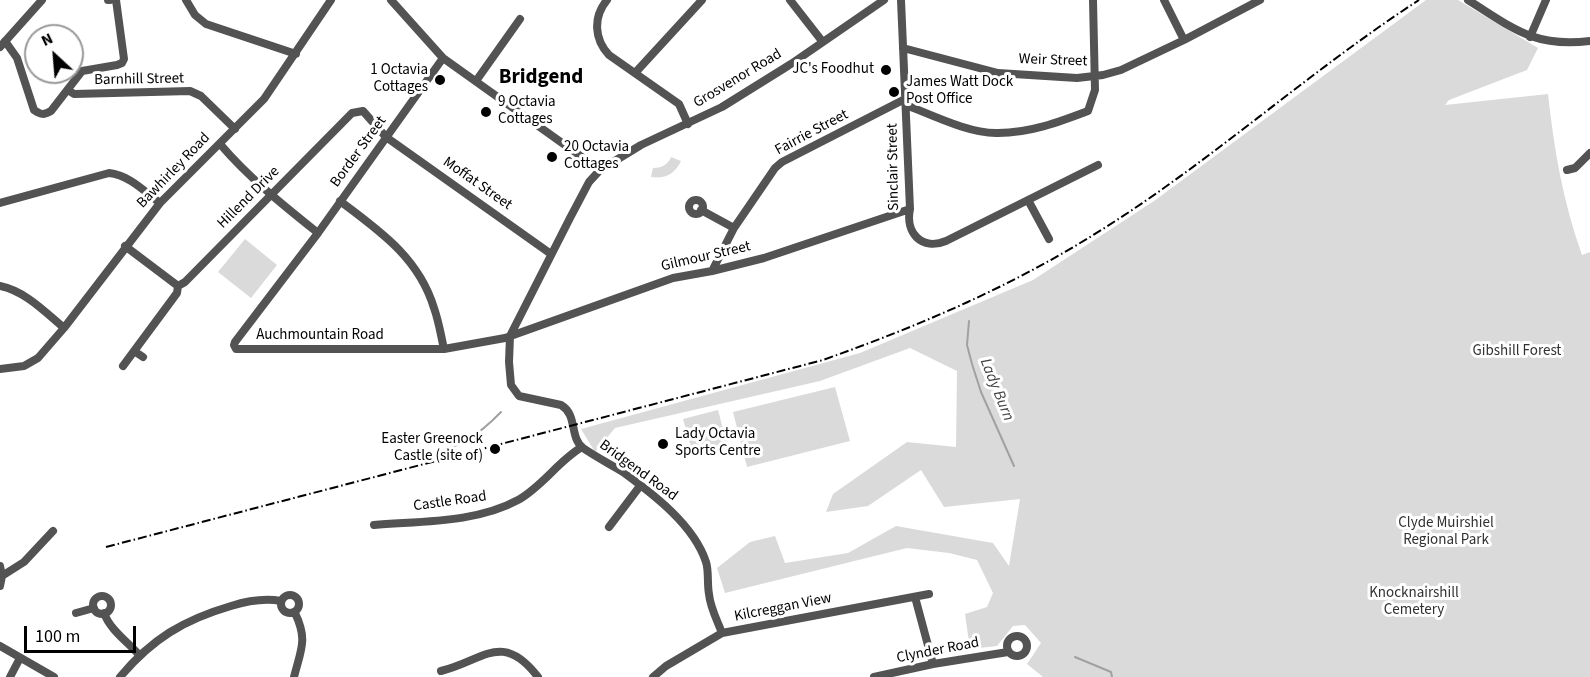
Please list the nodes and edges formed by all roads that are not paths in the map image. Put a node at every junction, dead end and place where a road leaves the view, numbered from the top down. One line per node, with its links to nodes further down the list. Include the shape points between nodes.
1 (42, 0): 21 (street)
2 (116, 0): 28 (street, via 122,63 82,71)
3 (186, 0): 23 (street, via 206,24)
4 (331, 0): 23 (street, Bawhirley Road)
5 (392, 0): 24 (street)
6 (607, 0): 25 (street, via 596,19 597,34 602,47)
7 (702, 0): 25 (street)
8 (790, 0): 19 (street)
9 (884, 0): 19 (street, Grosvenor Road)
10 (901, 0): 22 (street, Sinclair Street)
11 (1093, 0): 26 (street)
12 (1164, 0): 18 (street)
13 (1260, 0): 18 (street, Weir Street)
14 (1468, 0): 17 (street)
15 (1546, 0): 17 (street)
16 (519, 19): 27 (street)
17 (1530, 37): 20 (street, via 1569,43)
18 (1184, 40): 26 (street, Weir Street, via 1121,70)
19 (822, 41): 30 (street, Grosvenor Road, via 722,107)
20 (1590, 41)
21 (3, 44): 28 (street, via 17,58 34,110 39,114 51,111)
22 (903, 48): 26 (street, Weir Street, via 998,73); 29 (street, Sinclair Street)
23 (296, 54): 31 (street, Bawhirley Road, via 264,99)
24 (443, 58): 27 (street); 32 (street, Border Street)
25 (635, 73): 30 (street, via 679,104)
26 (1093, 76): 29 (street, via 1095,90 1088,111 1047,126 997,134 959,126)
27 (476, 81): 38 (street)
28 (68, 90): 31 (street, Barnhill Street, via 74,94 190,91 201,96)
29 (905, 102): 45 (street, Sinclair Street); 47 (street, Fairrie Street, via 782,162)
30 (687, 124): 38 (street, Grosvenor Road)
31 (235, 129): 33 (street, Bawhirley Road)
32 (386, 137): 40 (street, Hillend Drive, via 363,111 352,112); 42 (street, Border Street); 51 (street, Moffat Street)
33 (220, 144): 40 (street); 43 (street, Bawhirley Road)
34 (1590, 153): 37 (street)
35 (1098, 165): 41 (street, Sinclair Street)
36 (1590, 165): 37 (street)
37 (1575, 168): 39 (street)
38 (600, 170): 51 (street, Bridgend Road, via 589,182)
39 (1567, 170)
40 (270, 195): 48 (street); 54 (street, Hillend Drive)
41 (1029, 200): 45 (street, Sinclair Street, via 932,245 913,234 908,221); 49 (street)
42 (340, 201): 48 (street, Border Street); 57 (street, via 386,235 417,271 434,308)
43 (160, 202): 44 (street, via 128,179 109,173); 50 (street, Bawhirley Road)
44 (0, 203)
45 (910, 209): 52 (street, Gilmour Street, via 764,258)
46 (701, 210): 47 (street)
47 (734, 228): 52 (street, Fairrie Street)
48 (318, 233): 57 (street, Auchmountain Road, via 235,342 236,349)
49 (1050, 239)
50 (125, 246): 54 (street); 55 (street, Bawhirley Road)
51 (551, 254): 56 (street, Bridgend Road)
52 (712, 271): 56 (street, Gilmour Street, via 662,281)
53 (0, 286): 55 (street, via 24,296)
54 (178, 286): 58 (street, Hillend Drive, via 177,293)
55 (64, 328): 61 (street, Bawhirley Road, via 38,358 24,366)
56 (510, 336): 57 (street, Auchmountain Road); 62 (street, Bridgend Road, via 511,385 519,396 566,408)
57 (444, 350)
58 (134, 351): 59 (street); 60 (street, Hillend Drive)
59 (143, 357)
60 (123, 366)
61 (0, 369)
62 (582, 447): 63 (street, Bridgend Road); 64 (street, Castle Road, via 519,499 491,511 458,518)
63 (640, 486): 65 (street); 77 (street, Bridgend Road, via 693,534 707,563 709,597)
64 (374, 525)
65 (609, 527)
66 (53, 531): 68 (street, via 24,562)
67 (0, 566): 68 (street)
68 (2, 576): 69 (street)
69 (0, 586)
70 (929, 594): 71 (street, Kilcreggan View)
71 (915, 597): 77 (street, Kilcreggan View); 82 (street)
72 (281, 601): 76 (street, via 282,610); 76 (street, via 287,595 296,597 299,605); 80 (street, via 261,600 207,613 171,630)
73 (94, 608): 74 (street); 75 (street); 75 (street, via 98,597 108,598 110,608)
74 (76, 613)
75 (104, 613): 80 (street, via 112,629)
76 (295, 613): 87 (street, via 304,637)
77 (722, 633): 89 (street, Kilcreggan View)
78 (0, 646): 81 (street)
79 (1008, 651): 82 (street, Clynder Road)
80 (140, 656): 86 (street)
81 (20, 658): 84 (street); 85 (street)
82 (933, 664): 90 (street, Clynder Road)
83 (441, 670): 88 (street, via 458,667 492,651 515,657 530,666)
84 (10, 677)
85 (54, 677)
86 (120, 677)
87 (294, 677)
88 (538, 677)
89 (653, 677)
90 (874, 677)

